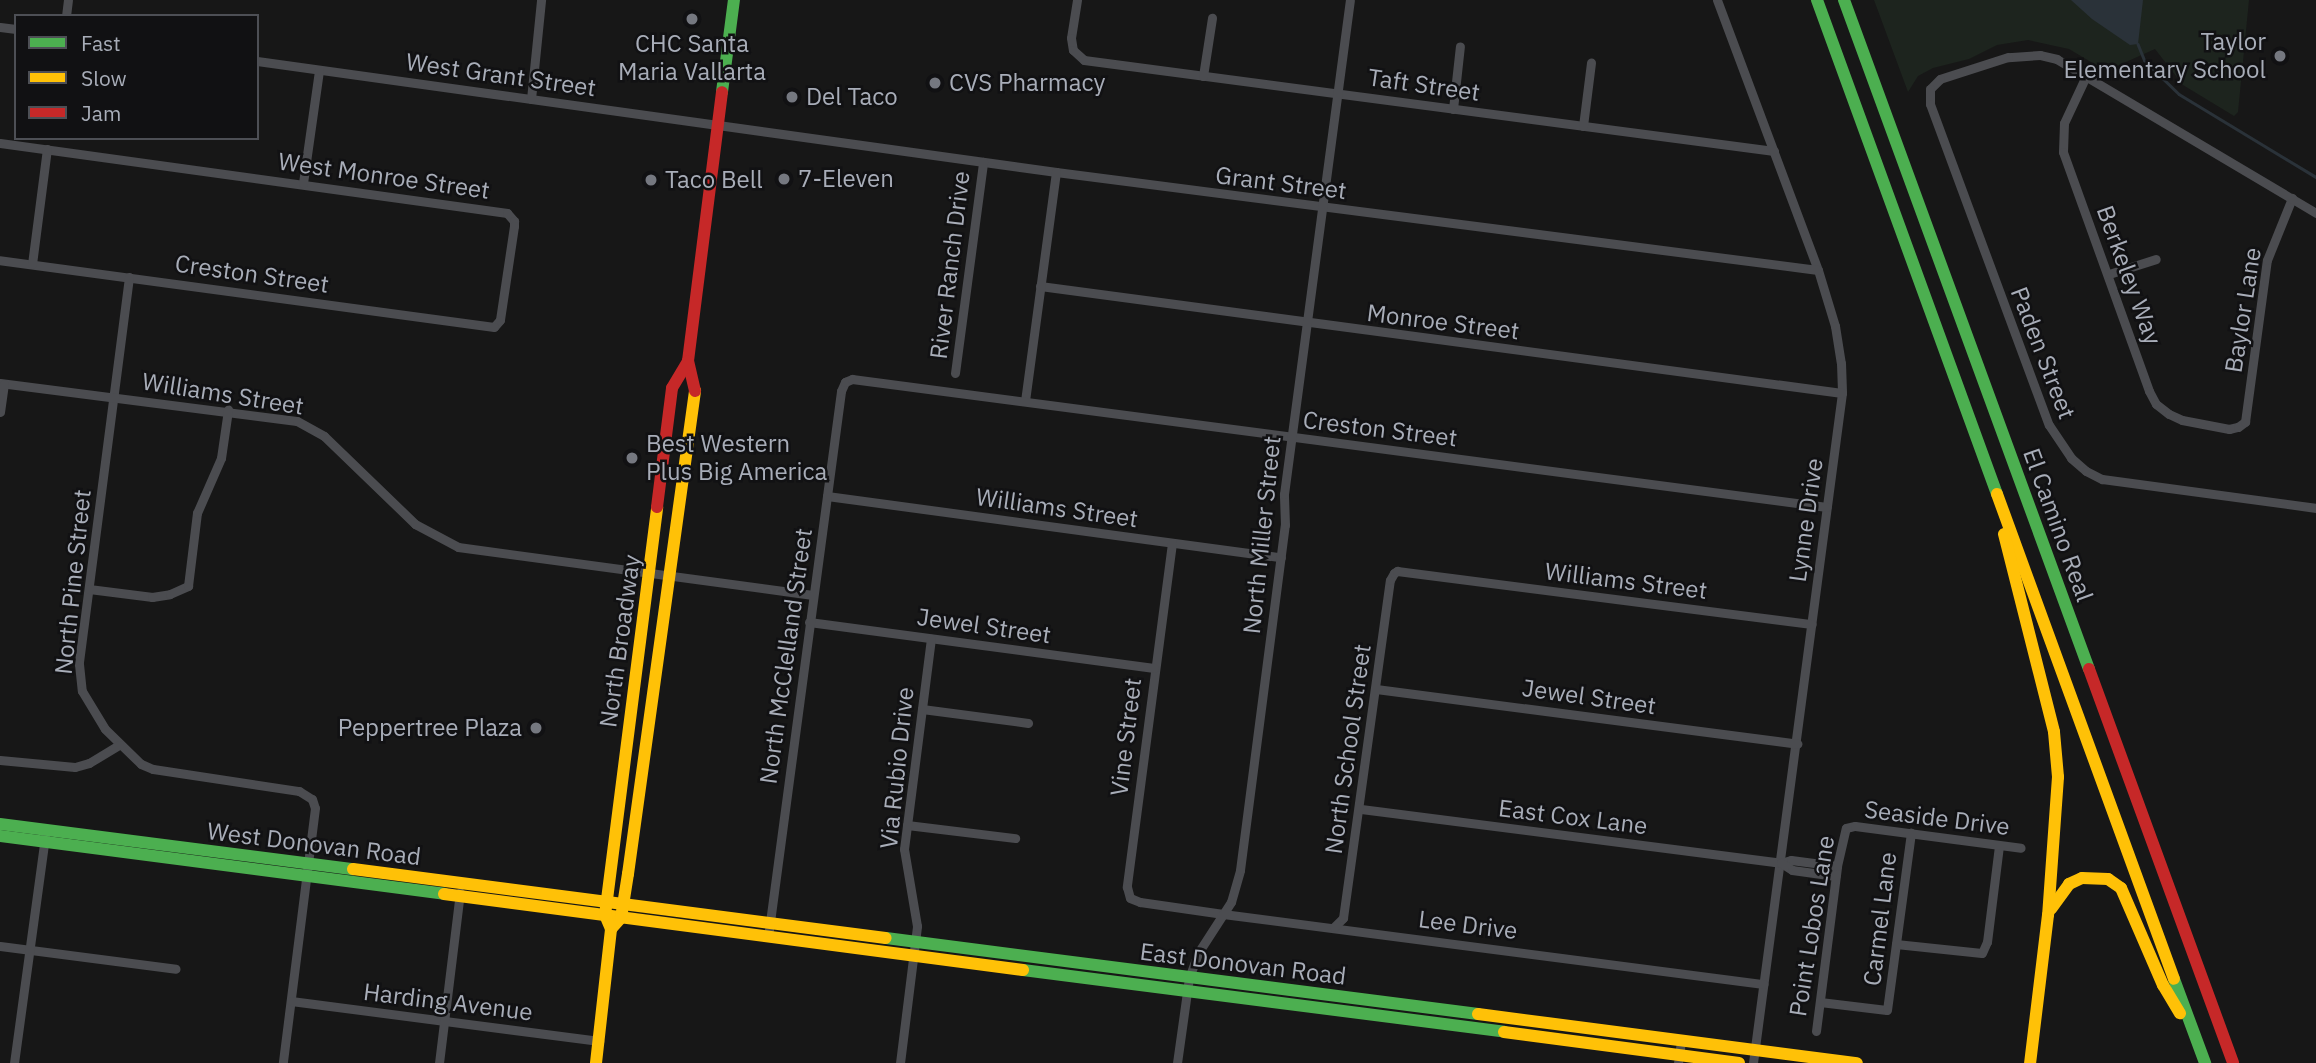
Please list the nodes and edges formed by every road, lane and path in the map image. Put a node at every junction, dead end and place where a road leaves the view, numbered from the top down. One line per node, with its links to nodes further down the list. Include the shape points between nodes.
1 (541, 0): 16 (street)
2 (734, 0): 18 (main road, North Broadway)
3 (1077, 0): 13 (street, Taft Street, via 1071,38 1073,50 1084,60)
4 (1350, 0): 15 (street, North Miller Street)
5 (1717, 0): 23 (street, Lynne Drive)
6 (1817, 0): 51 (main road, El Camino Real)
7 (1844, 0): 120 (main road, El Camino Real)
8 (1212, 18): 13 (street)
9 (1460, 46): 17 (street)
10 (259, 61): 12 (street, West Grant Street)
11 (1591, 63): 19 (street)
12 (318, 70): 16 (street, West Grant Street); 26 (street)
13 (1203, 76): 15 (street, Taft Street)
14 (2086, 76): 27 (street); 34 (street, Berkeley Way, via 2067,113 2062,141); 53 (street, Paden Street, via 2057,59 2025,54 1935,82 1930,89 1930,104 2058,443 2086,471 2102,479)
15 (1339, 93): 17 (street, Taft Street); 28 (street, North Miller Street)
16 (531, 99): 18 (street, West Grant Street)
17 (1453, 109): 19 (street, Taft Street)
18 (717, 124): 20 (street, West Grant Street); 39 (main road, North Broadway)
19 (1583, 126): 23 (street, Taft Street)
20 (740, 127): 24 (street, Grant Street)
21 (0, 142): 22 (street, West Monroe Street)
22 (47, 149): 26 (street, West Monroe Street); 32 (street)
23 (1774, 151): 33 (street, Lynne Drive)
24 (983, 162): 25 (street, Grant Street); 40 (street, River Ranch Drive)
25 (1056, 173): 28 (street, Grant Street); 36 (street)
26 (303, 183): 37 (street, West Monroe Street, via 511,216 514,226)
27 (2292, 198): 29 (street); 48 (street, Baylor Lane, via 2267,260 2247,414)
28 (1323, 208): 33 (street, Grant Street); 38 (street, North Miller Street)
29 (2316, 213)
30 (2157, 259): 34 (street)
31 (0, 260): 32 (street, Creston Street)
32 (32, 264): 35 (street, Creston Street)
33 (1818, 270): 43 (street, Lynne Drive, via 1835,326)
34 (2109, 274): 48 (street, Berkeley Way, via 2156,404 2182,421)
35 (129, 277): 37 (street, Creston Street); 44 (street, North Pine Street)
36 (1041, 286): 38 (street, Monroe Street); 45 (street)
37 (498, 324)
38 (1307, 324): 43 (street, Monroe Street); 49 (street, North Miller Street)
39 (688, 361): 56 (main road, North Broadway, via 672,388); 58 (main road, North Broadway, via 695,393)
40 (955, 373)
41 (845, 382): 45 (street, Creston Street, via 856,379); 50 (street, North McClelland Street)
42 (2, 384): 44 (street, Williams Street); 47 (street)
43 (1842, 394): 52 (street, Lynne Drive)
44 (113, 397): 46 (street, Williams Street); 59 (street, North Pine Street)
45 (1025, 401): 49 (street, Creston Street)
46 (229, 410): 56 (street, Williams Street, via 312,427 415,524 451,545); 59 (street, via 221,458 197,513 188,586 152,597)
47 (0, 412)
48 (2238, 428)
49 (1291, 437): 52 (street, Creston Street); 55 (street, North Miller Street)
50 (827, 496): 54 (street, Williams Street); 60 (street, North McClelland Street)
51 (1999, 501): 90 (main road, via 2006,551 2054,732 2058,811); 107 (main road, El Camino Real)
52 (1827, 507): 62 (street, Lynne Drive)
53 (2316, 508)
54 (1172, 543): 55 (street, Williams Street); 64 (street, Vine Street)
55 (1281, 557): 89 (street, North Miller Street, via 1240,870)
56 (650, 573): 58 (street, Williams Street); 87 (main road, North Broadway)
57 (1394, 573): 62 (street, Williams Street); 65 (street, North School Street)
58 (669, 576): 60 (street, Williams Street); 88 (main road, North Broadway)
59 (89, 589): 69 (street, North Pine Street, via 79,664 82,691)
60 (813, 595): 61 (street, North McClelland Street)
61 (809, 622): 63 (street, Jewel Street); 93 (street, North McClelland Street)
62 (1812, 624): 68 (street, Lynne Drive)
63 (931, 639): 64 (street, Jewel Street); 66 (street, Via Rubio Drive)
64 (1154, 668): 86 (street, Vine Street, via 1127,887 1130,898)
65 (1376, 689): 68 (street, Jewel Street); 71 (street, North School Street)
66 (922, 709): 67 (street); 73 (street, Via Rubio Drive)
67 (1028, 723)
68 (1797, 744): 81 (street, Lynne Drive)
69 (119, 745): 70 (street, via 75,767); 83 (street, North Pine Street, via 153,769 308,795 315,808)
70 (0, 760)
71 (1361, 809): 81 (street, East Cox Lane); 91 (street, North School Street, via 1343,918)
72 (0, 824): 77 (main road, West Donovan Road)
73 (907, 825): 78 (street); 96 (street, Via Rubio Drive, via 904,849 917,926)
74 (1847, 827): 75 (street, Seaside Drive); 82 (street, Point Lobos Lane, via 1842,833)
75 (1910, 833): 79 (street, Seaside Drive); 94 (street, Carmel Lane)
76 (0, 836): 77 (main road, West Donovan Road)
77 (45, 836): 83 (main road, West Donovan Road); 97 (street)
78 (1015, 838)
79 (1999, 846): 80 (street, Seaside Drive); 94 (street, via 1982,953)
80 (2021, 848)
81 (1781, 863): 82 (street, East Cox Lane, via 1791,860); 84 (street, East Cox Lane, via 1792,870); 99 (street, Lynne Drive)
82 (1838, 866): 84 (street, Point Lobos Lane)
83 (308, 870): 85 (main road, West Donovan Road); 101 (street, North Pine Street)
84 (1836, 876): 102 (street, Point Lobos Lane)
85 (461, 890): 87 (main road, West Donovan Road); 103 (street)
86 (1167, 906): 89 (street, Lee Drive)
87 (605, 909): 88 (main road, West Donovan Road); 92 (main road)
88 (622, 911): 92 (main road); 93 (main road, East Donovan Road)
89 (1223, 914): 91 (street, Lee Drive); 100 (street, North Miller Street, via 1198,953)
90 (2048, 915): 107 (main road, via 2069,884 2082,878 2108,879 2121,888 2163,985); 118 (main road)
91 (1334, 927): 99 (street, Lee Drive)
92 (611, 929): 105 (main road)
93 (769, 930): 96 (main road, East Donovan Road)
94 (1896, 944): 102 (street, Carmel Lane, via 1888,1010)
95 (0, 946): 97 (street)
96 (914, 949): 100 (main road, East Donovan Road); 114 (street)
97 (29, 950): 98 (street); 110 (street)
98 (176, 969)
99 (1763, 984): 108 (street, Lynne Drive)
100 (1188, 985): 106 (main road, East Donovan Road); 109 (main road, East Donovan Road); 115 (street, North Miller Street)
101 (291, 1001): 103 (street, Harding Avenue); 111 (street, North Pine Street)
102 (1820, 1002): 104 (street, Point Lobos Lane)
103 (444, 1021): 105 (street, Harding Avenue); 112 (street)
104 (1816, 1031)
105 (599, 1041): 113 (main road)
106 (1681, 1042): 108 (main road, East Donovan Road); 109 (street)
107 (2198, 1045): 119 (main road, El Camino Real)
108 (1753, 1057): 117 (main road, East Donovan Road)
109 (1678, 1060): 116 (main road, East Donovan Road)
110 (15, 1063)
111 (283, 1063)
112 (439, 1063)
113 (596, 1063)
114 (900, 1063)
115 (1177, 1063)
116 (1739, 1063)
117 (1857, 1063)
118 (2030, 1063)
119 (2205, 1063)
120 (2233, 1063)

